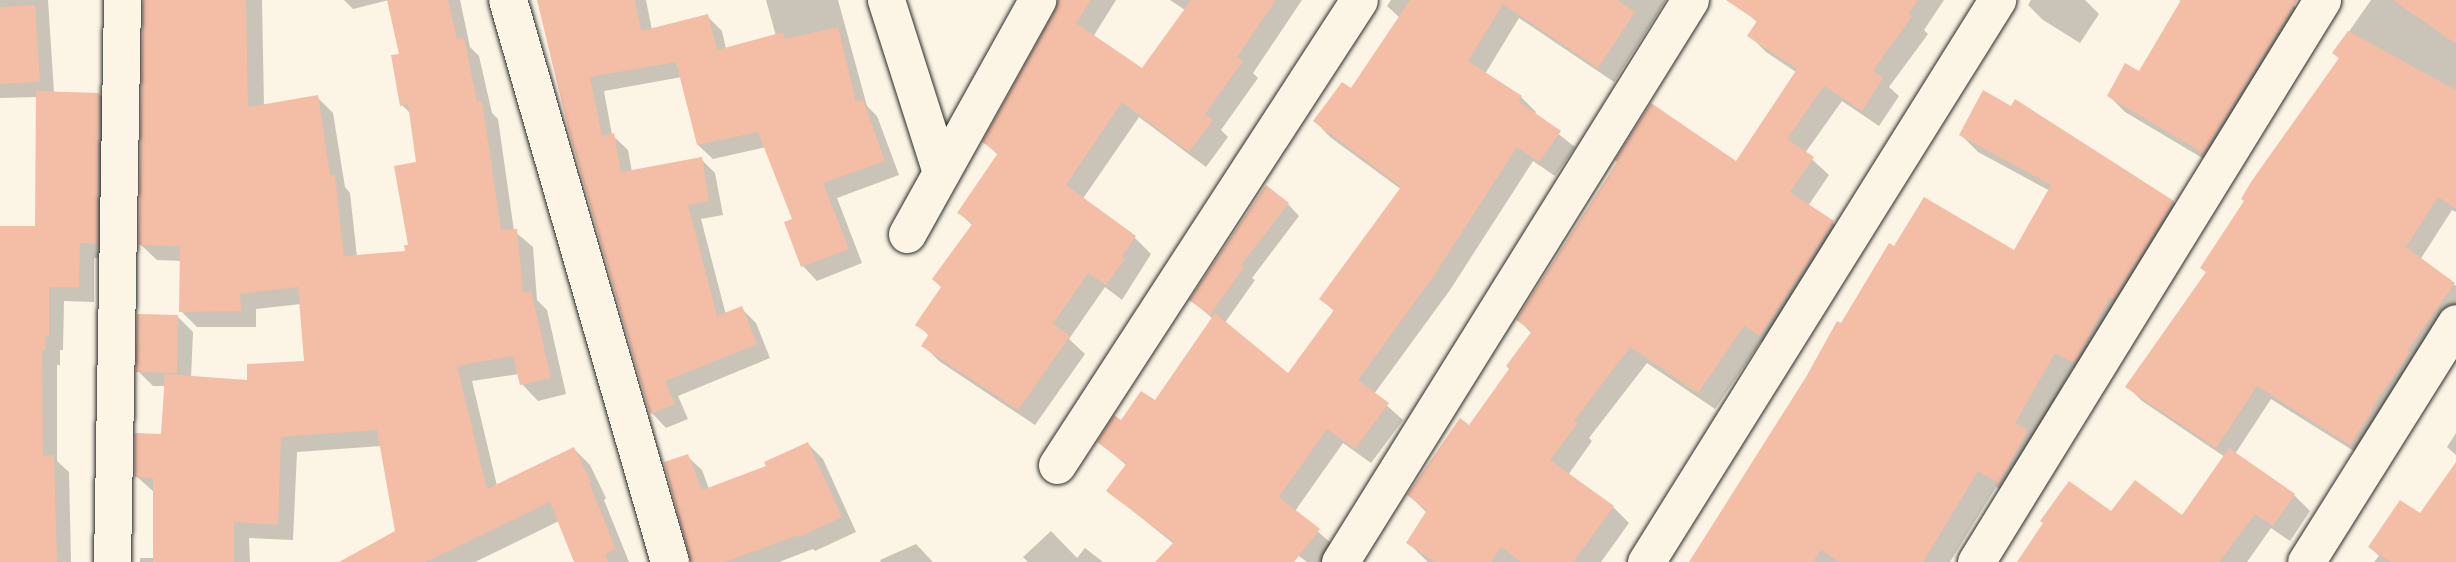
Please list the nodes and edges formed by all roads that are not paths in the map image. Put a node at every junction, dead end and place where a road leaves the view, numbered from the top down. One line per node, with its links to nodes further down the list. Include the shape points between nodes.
1 (122, 0): 13 (street)
2 (508, 0): 14 (street)
3 (886, 0): 9 (street)
4 (1037, 0): 9 (street)
5 (1359, 0): 12 (street)
6 (1689, 0): 15 (street)
7 (1997, 0): 16 (street)
8 (2322, 0): 17 (street)
9 (941, 172): 10 (street)
10 (907, 234)
11 (2456, 323): 18 (street)
12 (1057, 465)
13 (112, 562)
14 (670, 562)
15 (1340, 562)
16 (1646, 562)
17 (1976, 562)
18 (2306, 562)

